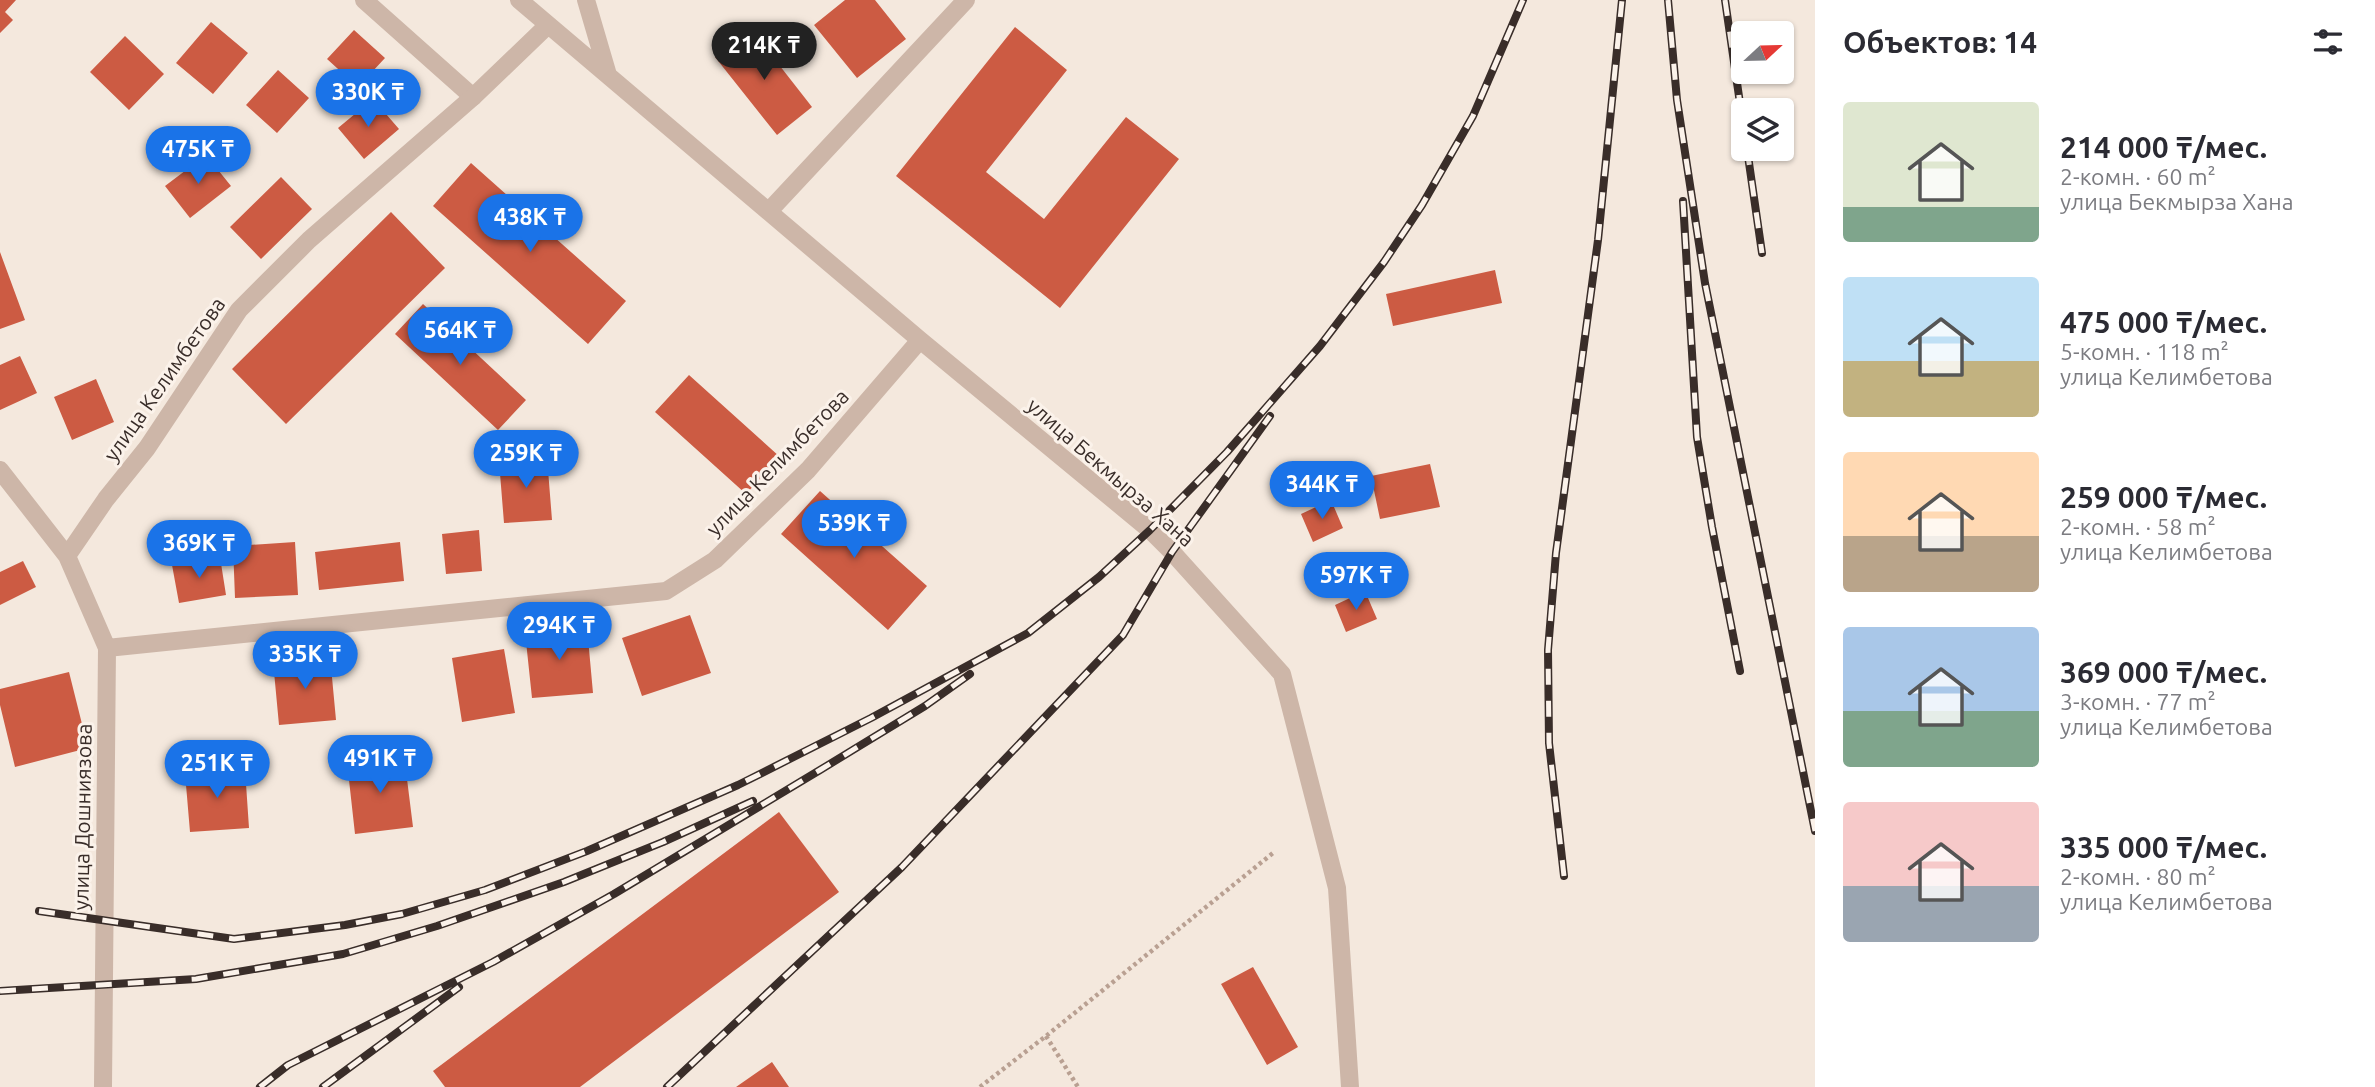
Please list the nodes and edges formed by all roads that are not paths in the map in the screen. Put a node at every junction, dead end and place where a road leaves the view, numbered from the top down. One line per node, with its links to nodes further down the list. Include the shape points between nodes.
1 (364, 0): 7 (street)
2 (519, 0): 5 (street, улица Бекмырза Хана)
3 (586, 0): 6 (street)
4 (966, 0): 8 (street)
5 (548, 25): 6 (street, улица Бекмырза Хана); 7 (street, улица Келимбетова)
6 (608, 75): 8 (street, улица Бекмырза Хана)
7 (473, 97): 11 (street, улица Келимбетова, via 309,240 239,310 147,448)
8 (769, 211): 9 (street, улица Бекмырза Хана)
9 (920, 340): 12 (street, улица Келимбетова, via 808,470 715,560 666,591); 14 (street, улица Бекмырза Хана, via 1150,530 1282,674 1337,888)
10 (0, 470): 11 (street)
11 (67, 556): 12 (street, улица Дошниязова)
12 (107, 648): 13 (street, улица Дошниязова)
13 (103, 1087)
14 (1350, 1087)

